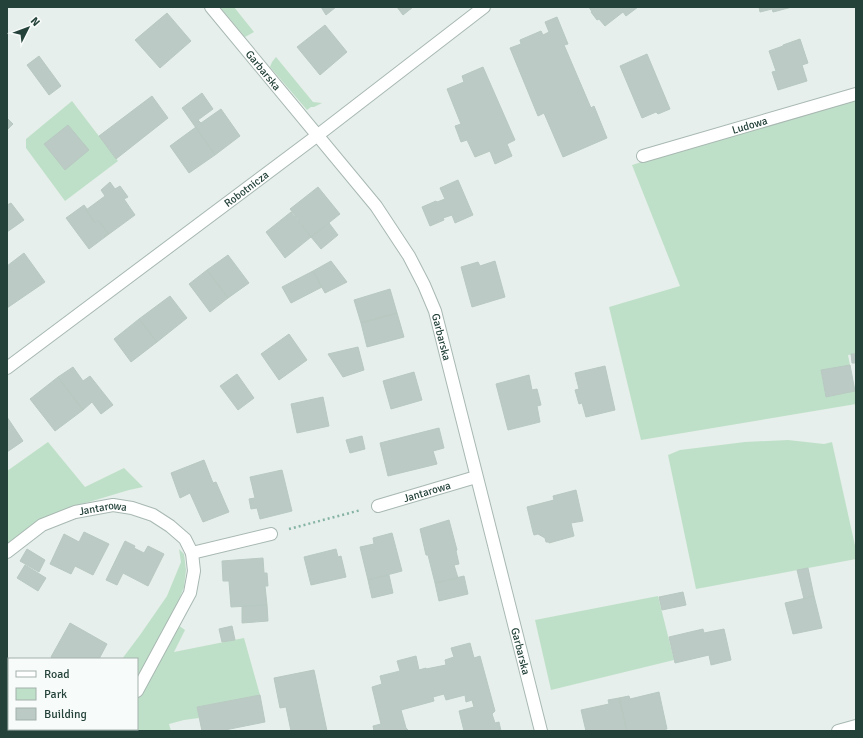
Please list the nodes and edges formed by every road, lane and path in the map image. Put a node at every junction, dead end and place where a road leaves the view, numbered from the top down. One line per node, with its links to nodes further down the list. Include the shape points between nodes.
1 (210, 7): 4 (street, Garbarska)
2 (484, 7): 4 (street, Robotnicza)
3 (856, 94): 5 (street, Ludowa)
4 (318, 135): 6 (street, Robotnicza); 7 (street, Garbarska, via 376,206 409,256 424,285 435,311)
5 (643, 156)
6 (7, 368)
7 (476, 477): 8 (street, Jantarowa); 14 (street, Garbarska)
8 (378, 506): 9 (path)
9 (271, 534): 11 (street)
10 (7, 552): 11 (street, Jantarowa, via 42,525 75,512 113,505 153,515 185,540)
11 (192, 553): 12 (street, Jantarowa, via 194,571 190,593)
12 (138, 689)
13 (856, 726): 15 (street)
14 (541, 731)
15 (838, 731)

